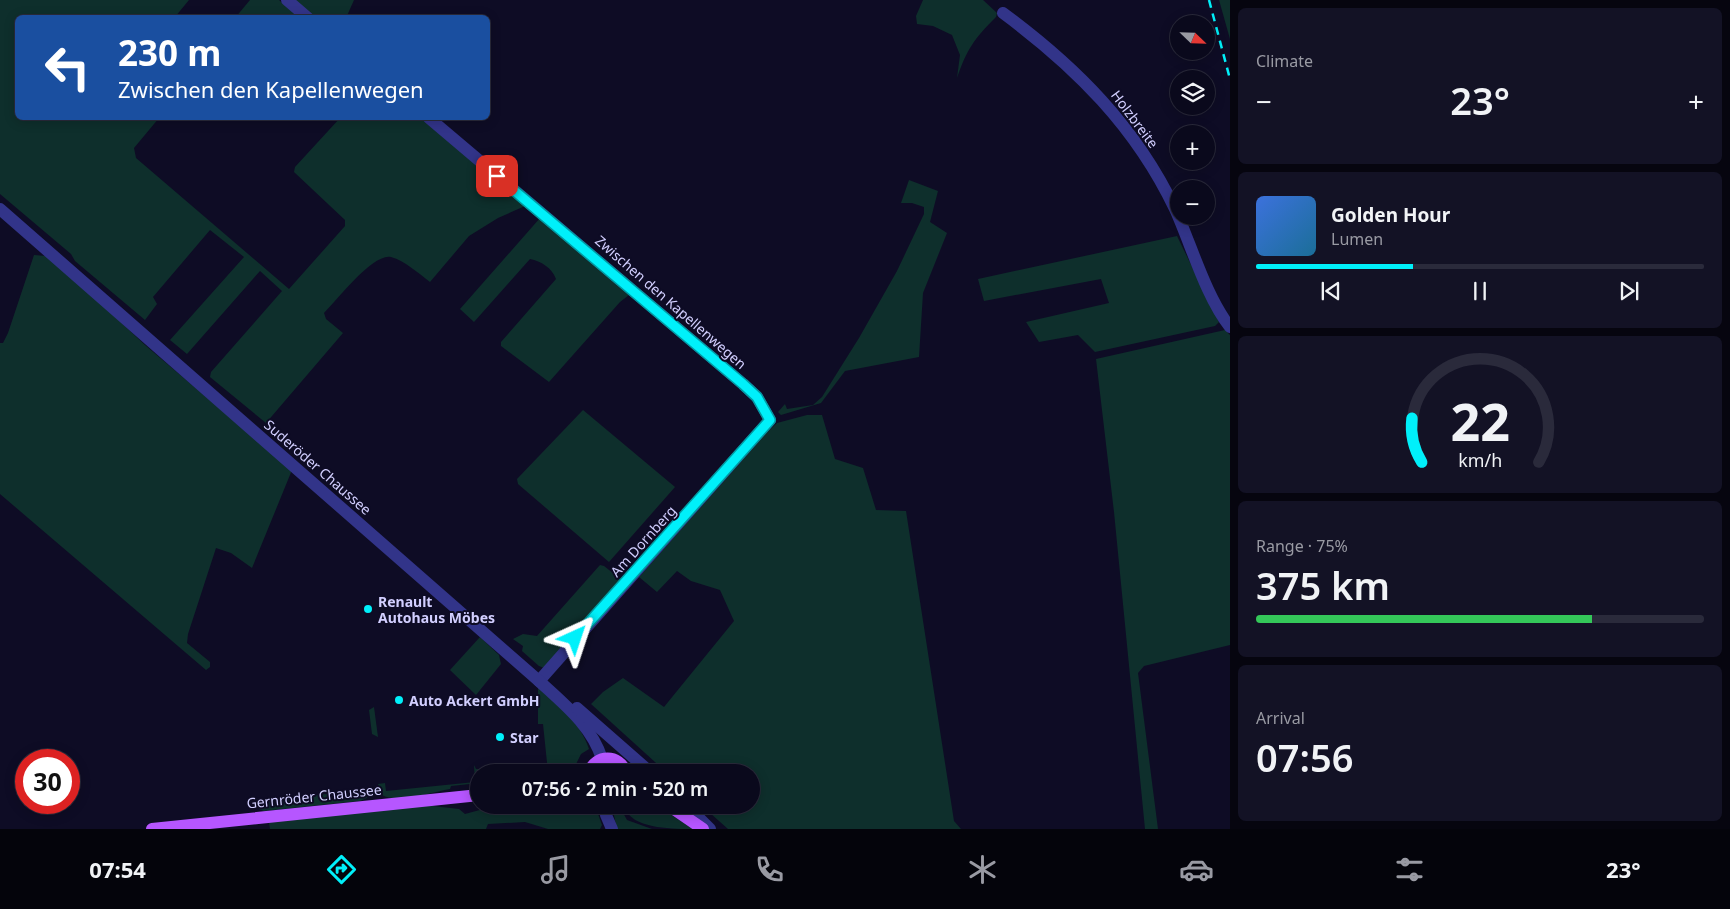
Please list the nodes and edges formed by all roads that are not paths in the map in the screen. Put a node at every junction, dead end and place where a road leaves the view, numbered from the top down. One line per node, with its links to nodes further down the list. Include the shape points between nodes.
1 (287, 0): 3 (street)
2 (1003, 13): 6 (street, Holzbreite, via 1087,82 1118,118 1154,169)
3 (304, 15)
4 (431, 120): 7 (street, Zwischen den Kapellenwegen, via 743,384 757,397)
5 (0, 209): 8 (street, Suderöder Chaussee)
6 (1230, 327)
7 (770, 420): 8 (street, Am Dornberg)
8 (539, 681): 9 (street, Suderöder Chaussee)
9 (564, 704): 10 (street, Suderöder Chaussee, via 594,739); 13 (street, via 580,710)
10 (602, 759): 11 (main road); 12 (main road, via 616,760)
11 (594, 764)
12 (619, 764)
13 (641, 764)
14 (470, 796): 18 (main road, Gernröder Chaussee)
15 (606, 814): 19 (street)
16 (681, 814): 20 (main road)
17 (695, 814): 21 (street)
18 (152, 829)
19 (612, 829)
20 (703, 829)
21 (710, 829)

